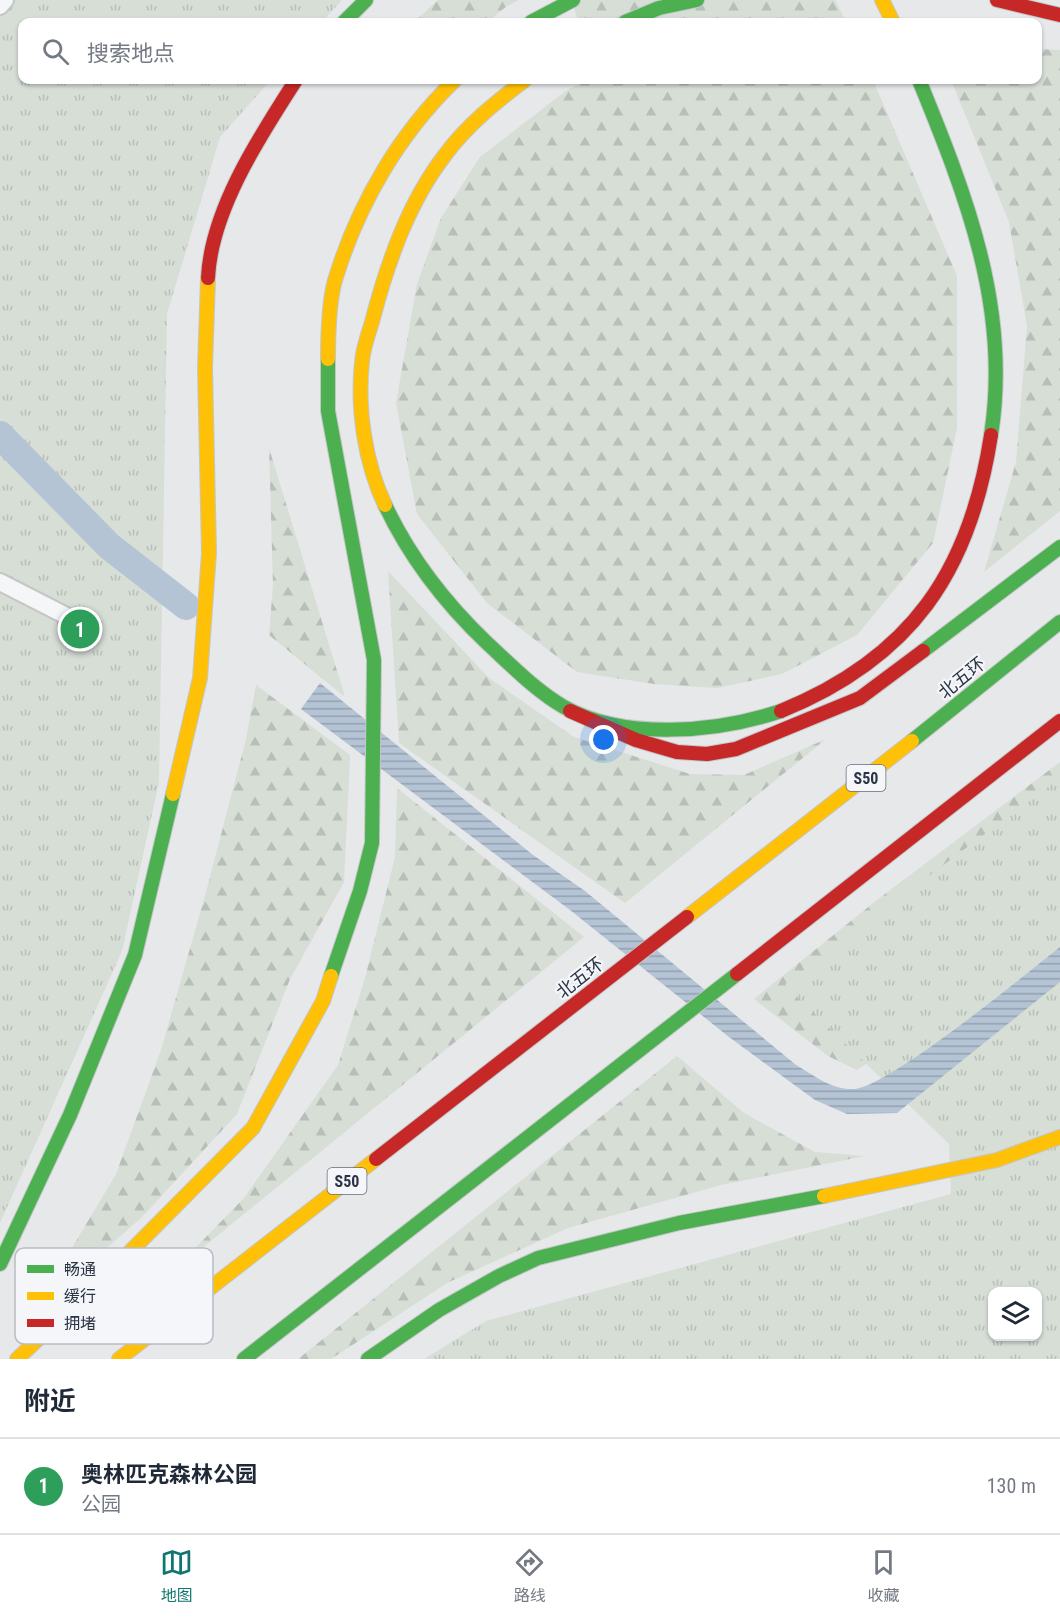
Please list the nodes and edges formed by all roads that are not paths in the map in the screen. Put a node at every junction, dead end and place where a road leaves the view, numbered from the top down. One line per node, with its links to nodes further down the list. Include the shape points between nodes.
1 (5, 0): 7 (lane)
2 (366, 0): 9 (main road)
3 (573, 0): 10 (main road)
4 (697, 0): 11 (main road)
5 (882, 0): 12 (main road)
6 (997, 0): 8 (main road)
7 (0, 6)
8 (1060, 15)
9 (348, 18)
10 (539, 18)
11 (635, 18)
12 (891, 18)
13 (293, 84): 27 (main road, via 244,162 208,254 205,380 209,553 200,678 135,955 70,1116)
14 (451, 84): 26 (main road, via 430,103 400,142 370,193 335,279 328,411 374,660 372,843 360,891 323,1001 253,1128)
15 (520, 84): 21 (main road, via 474,122 435,167 403,229 380,290 362,362 367,450 388,512 422,571 464,620 509,663)
16 (921, 84): 21 (main road, via 960,178 977,232 995,322 994,429 974,510 942,582 921,614 865,669 837,687 767,717 679,732 634,727)
17 (1060, 547): 21 (main road, via 860,698 736,749 707,754 677,752 636,740)
18 (0, 582): 20 (lane)
19 (1060, 622): 28 (main road, 北五环 / S50, via 880,768)
20 (84, 625)
21 (570, 711)
22 (1060, 721): 24 (main road)
23 (1060, 737): 24 (main road)
24 (968, 792): 33 (main road)
25 (1060, 1137): 34 (main road, via 997,1160 679,1223 538,1258 439,1310)
26 (134, 1248)
27 (0, 1264)
28 (213, 1286)
29 (33, 1344): 31 (main road)
30 (138, 1344): 32 (main road, 北五环 / S50)
31 (17, 1359)
32 (119, 1359)
33 (244, 1359)
34 (368, 1359)

